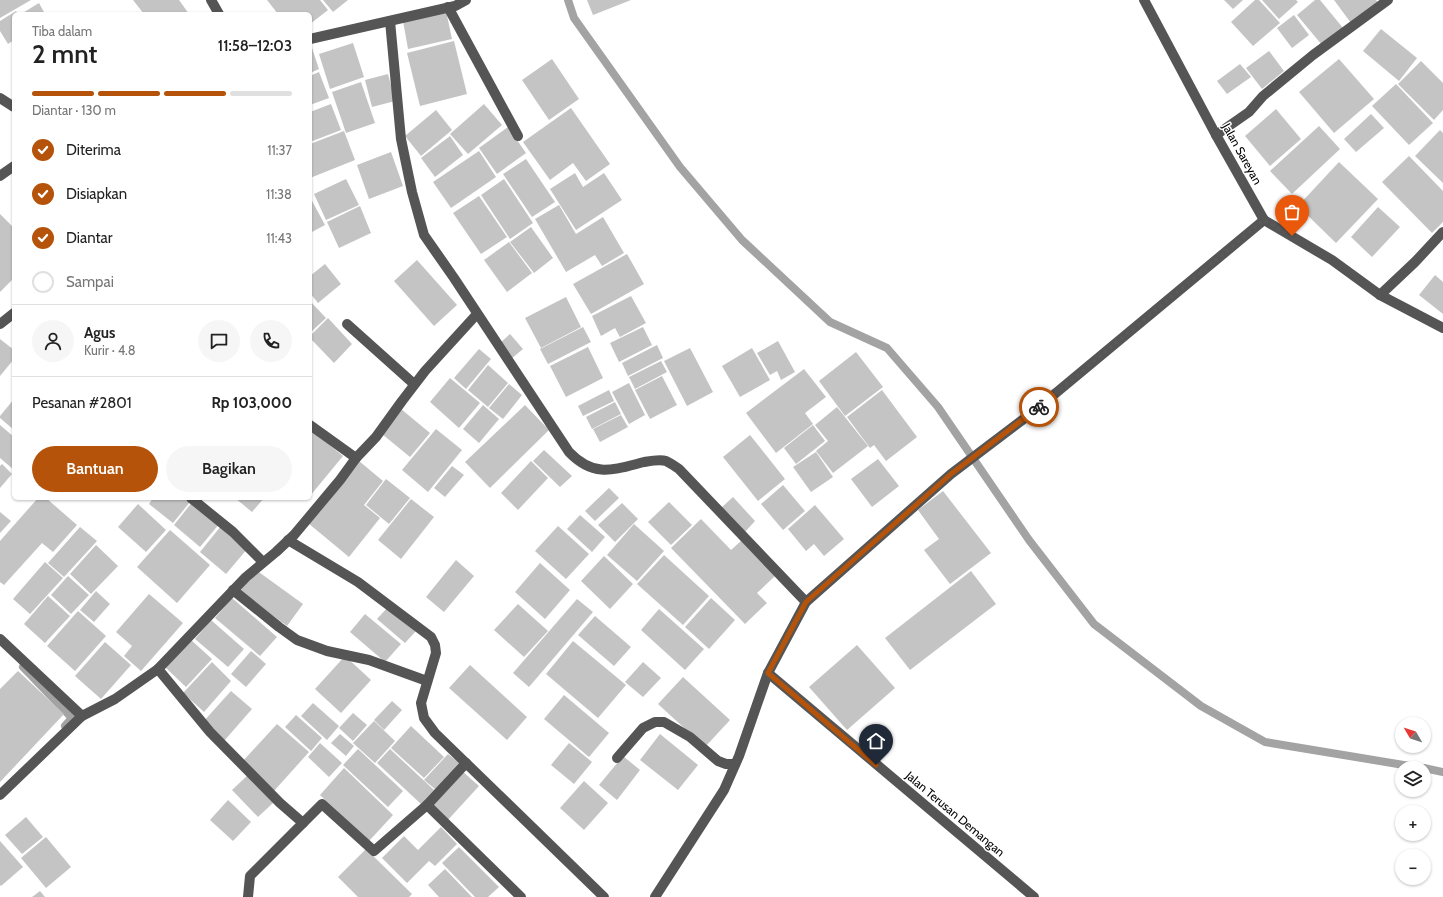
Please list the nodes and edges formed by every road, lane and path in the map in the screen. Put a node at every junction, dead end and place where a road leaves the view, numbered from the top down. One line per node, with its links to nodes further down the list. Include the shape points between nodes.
1 (212, 0): 6 (street)
2 (466, 0): 5 (street)
3 (1144, 0): 11 (street, Jalan Sareyan)
4 (1388, 0): 11 (street, via 1313,55 1263,96 1249,112)
5 (448, 7): 7 (street); 12 (street)
6 (218, 12)
7 (390, 20): 8 (street); 18 (street, via 401,139 424,235)
8 (312, 39)
9 (0, 98): 10 (street)
10 (12, 107)
11 (1216, 135): 15 (street, Jalan Sareyan)
12 (518, 136)
13 (12, 167): 14 (street)
14 (0, 176)
15 (1264, 220): 17 (street, via 1332,260); 30 (street, via 1033,412 951,474)
16 (1443, 232): 17 (street)
17 (1380, 295): 22 (street)
18 (477, 314): 23 (street); 30 (street, via 569,452 579,462 594,469 617,469 664,460 679,469)
19 (12, 315): 20 (street)
20 (0, 324)
21 (348, 324): 23 (street)
22 (1443, 328)
23 (414, 384): 25 (street, via 376,437)
24 (312, 426): 25 (street)
25 (356, 458): 27 (street)
26 (193, 500): 28 (street, via 233,532)
27 (288, 540): 28 (street); 34 (street, via 358,582 431,637 436,653)
28 (263, 562): 29 (street)
29 (233, 590): 32 (street); 34 (street, via 297,640 327,651 369,660)
30 (806, 602): 33 (street)
31 (0, 639): 35 (street)
32 (158, 669): 35 (street, via 115,699); 41 (street, via 210,732)
33 (768, 673): 38 (street); 46 (street, Jalan Terusan Demangan)
34 (427, 681): 37 (street, via 421,703 424,718 435,733)
35 (82, 716): 39 (street)
36 (617, 758): 38 (street, via 643,728 655,722 664,722 690,737 718,761)
37 (466, 763): 40 (street); 44 (street)
38 (735, 764): 45 (street, via 724,790)
39 (0, 795)
40 (427, 806): 41 (street, via 374,851 322,804); 43 (street)
41 (303, 823): 42 (street, via 250,876)
42 (248, 897)
43 (520, 897)
44 (604, 897)
45 (655, 897)
46 (1034, 897)

